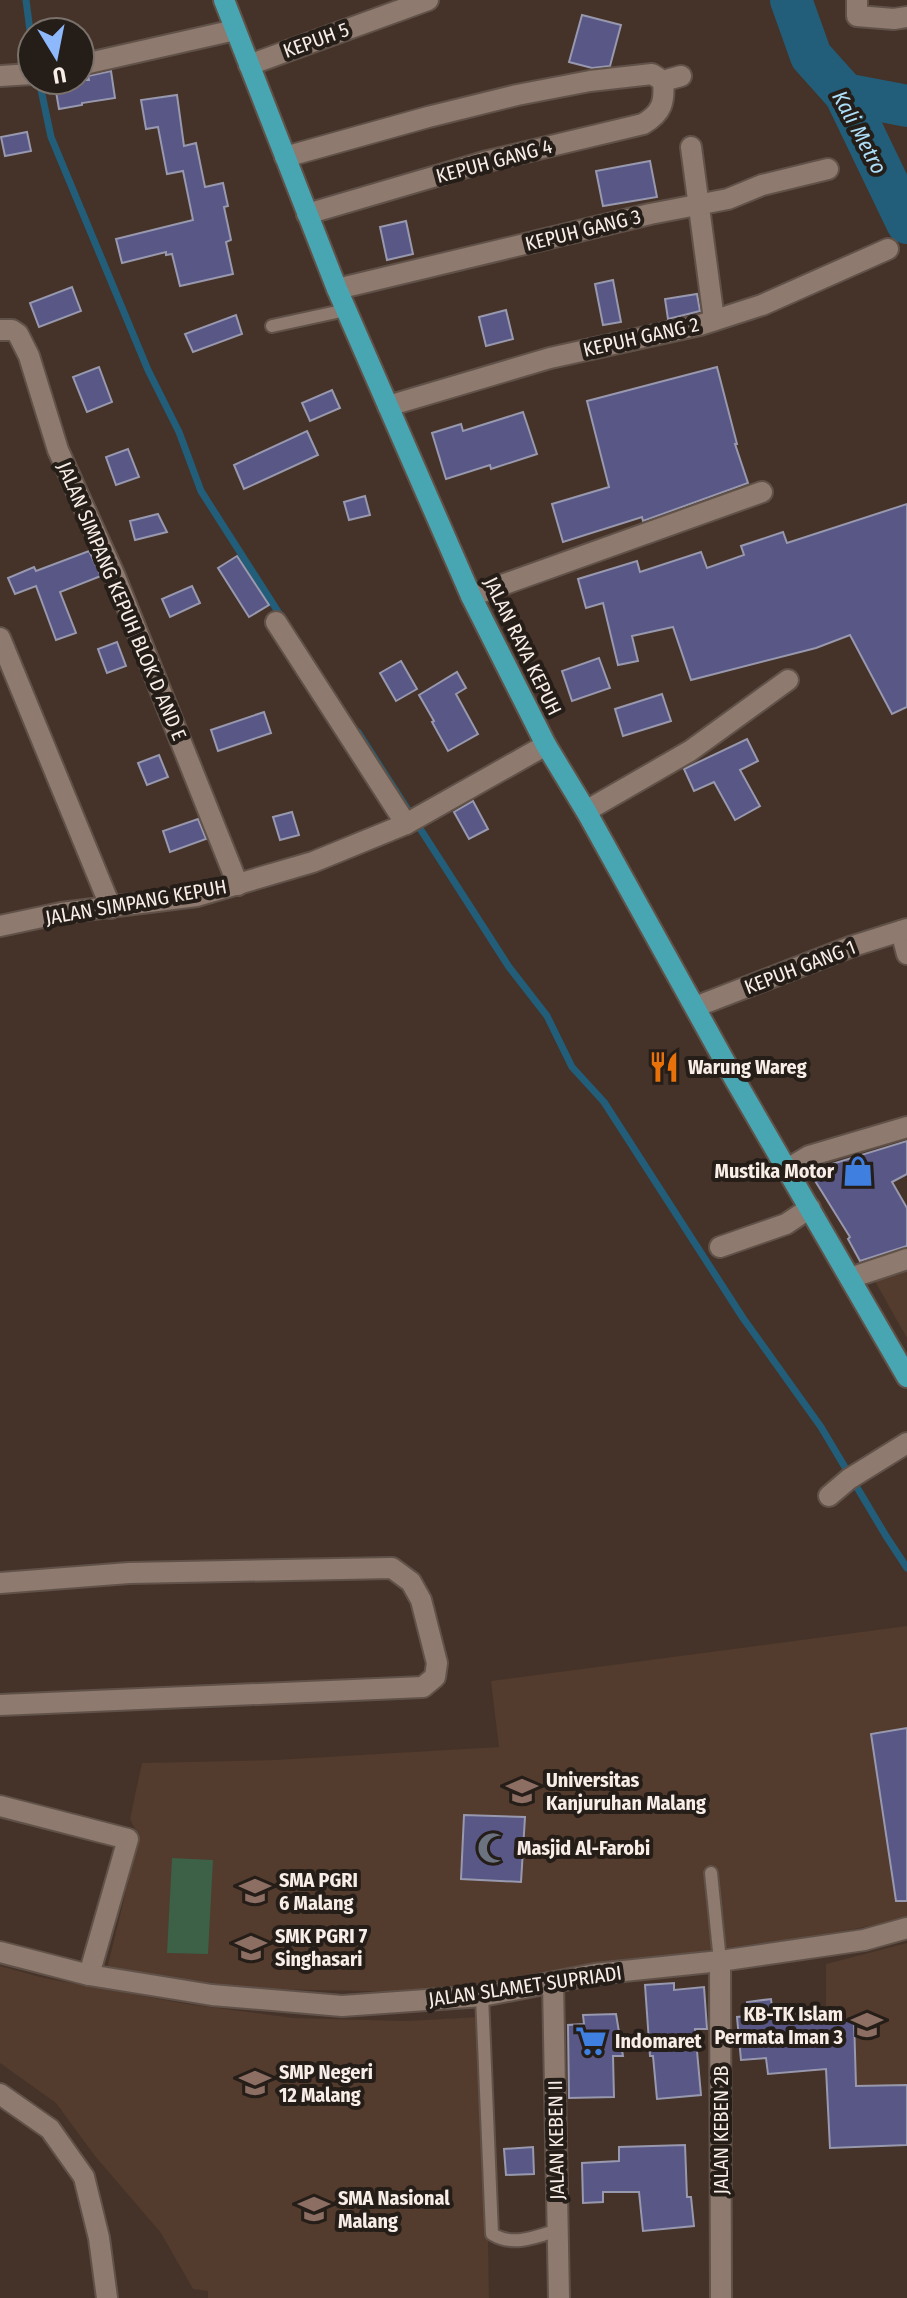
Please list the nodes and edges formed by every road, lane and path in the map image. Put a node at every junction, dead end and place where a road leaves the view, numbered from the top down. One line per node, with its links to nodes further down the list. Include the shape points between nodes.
1 (224, 0): 5 (main road, JALAN RAYA KEPUH)
2 (857, 0): 4 (street, via 857,16)
3 (415, 2): 7 (street, KEPUH 5)
4 (907, 17)
5 (235, 30): 6 (street); 7 (main road, JALAN RAYA KEPUH)
6 (96, 61)
7 (249, 65): 9 (main road, JALAN RAYA KEPUH)
8 (691, 147): 11 (street)
9 (285, 157): 12 (main road, JALAN RAYA KEPUH); 12 (street, KEPUH GANG 4, via 517,95 652,74 669,83 655,117 643,124 497,158)
10 (828, 169): 11 (street, KEPUH GANG 3)
11 (698, 205): 14 (street, KEPUH GANG 3); 16 (street)
12 (307, 214): 14 (main road, JALAN RAYA KEPUH)
13 (888, 249): 16 (street, KEPUH GANG 2, via 762,305)
14 (337, 289): 15 (main road, JALAN RAYA KEPUH)
15 (346, 310): 17 (lane); 19 (main road, JALAN RAYA KEPUH)
16 (714, 320): 19 (street, KEPUH GANG 2, via 550,358)
17 (272, 326)
18 (0, 330): 28 (street, JALAN SIMPANG KEPUH BLOK D AND E, via 18,334 29,356 58,450 114,574)
19 (388, 406): 21 (main road, JALAN RAYA KEPUH)
20 (762, 492): 21 (street)
21 (471, 596): 25 (main road, JALAN RAYA KEPUH)
22 (276, 622): 27 (street)
23 (0, 638): 29 (street)
24 (788, 680): 26 (street, via 690,751)
25 (546, 745): 26 (main road, JALAN RAYA KEPUH); 27 (street, JALAN SIMPANG KEPUH)
26 (586, 811): 33 (main road, JALAN RAYA KEPUH)
27 (407, 823): 28 (street, JALAN SIMPANG KEPUH, via 313,862)
28 (238, 885): 29 (street, JALAN SIMPANG KEPUH)
29 (111, 908): 30 (street, JALAN SIMPANG KEPUH)
30 (0, 926)
31 (904, 930): 32 (street); 33 (street, KEPUH GANG 1)
32 (907, 954)
33 (695, 1007): 35 (main road, JALAN RAYA KEPUH)
34 (907, 1127): 35 (street, via 809,1156)
35 (787, 1169): 36 (main road, JALAN RAYA KEPUH)
36 (810, 1208): 37 (street, via 786,1224); 39 (main road, JALAN RAYA KEPUH)
37 (720, 1247)
38 (907, 1259): 39 (street)
39 (850, 1278): 40 (main road, JALAN RAYA KEPUH)
40 (907, 1377)
41 (907, 1443): 42 (street)
42 (829, 1496)
43 (0, 1583): 44 (street, via 129,1573 392,1568 411,1582 421,1600 437,1663 435,1677 423,1687)
44 (0, 1705)
45 (0, 1806): 50 (street, via 128,1839)
46 (711, 1873): 49 (lane)
47 (907, 1928): 49 (street, JALAN SLAMET SUPRIADI, via 864,1940)
48 (0, 1952): 50 (street, JALAN SLAMET SUPRIADI)
49 (720, 1961): 51 (street, JALAN SLAMET SUPRIADI); 57 (street, JALAN KEBEN 2B)
50 (89, 1975): 52 (street, JALAN SLAMET SUPRIADI, via 212,1995 342,2006)
51 (553, 1983): 52 (street, JALAN SLAMET SUPRIADI); 54 (street, JALAN KEBEN II)
52 (482, 1996): 54 (lane, via 492,2234 530,2239)
53 (0, 2094): 55 (street, via 50,2129 84,2177)
54 (558, 2230): 56 (street, JALAN KEBEN II)
55 (107, 2298)
56 (559, 2298)
57 (721, 2298)

